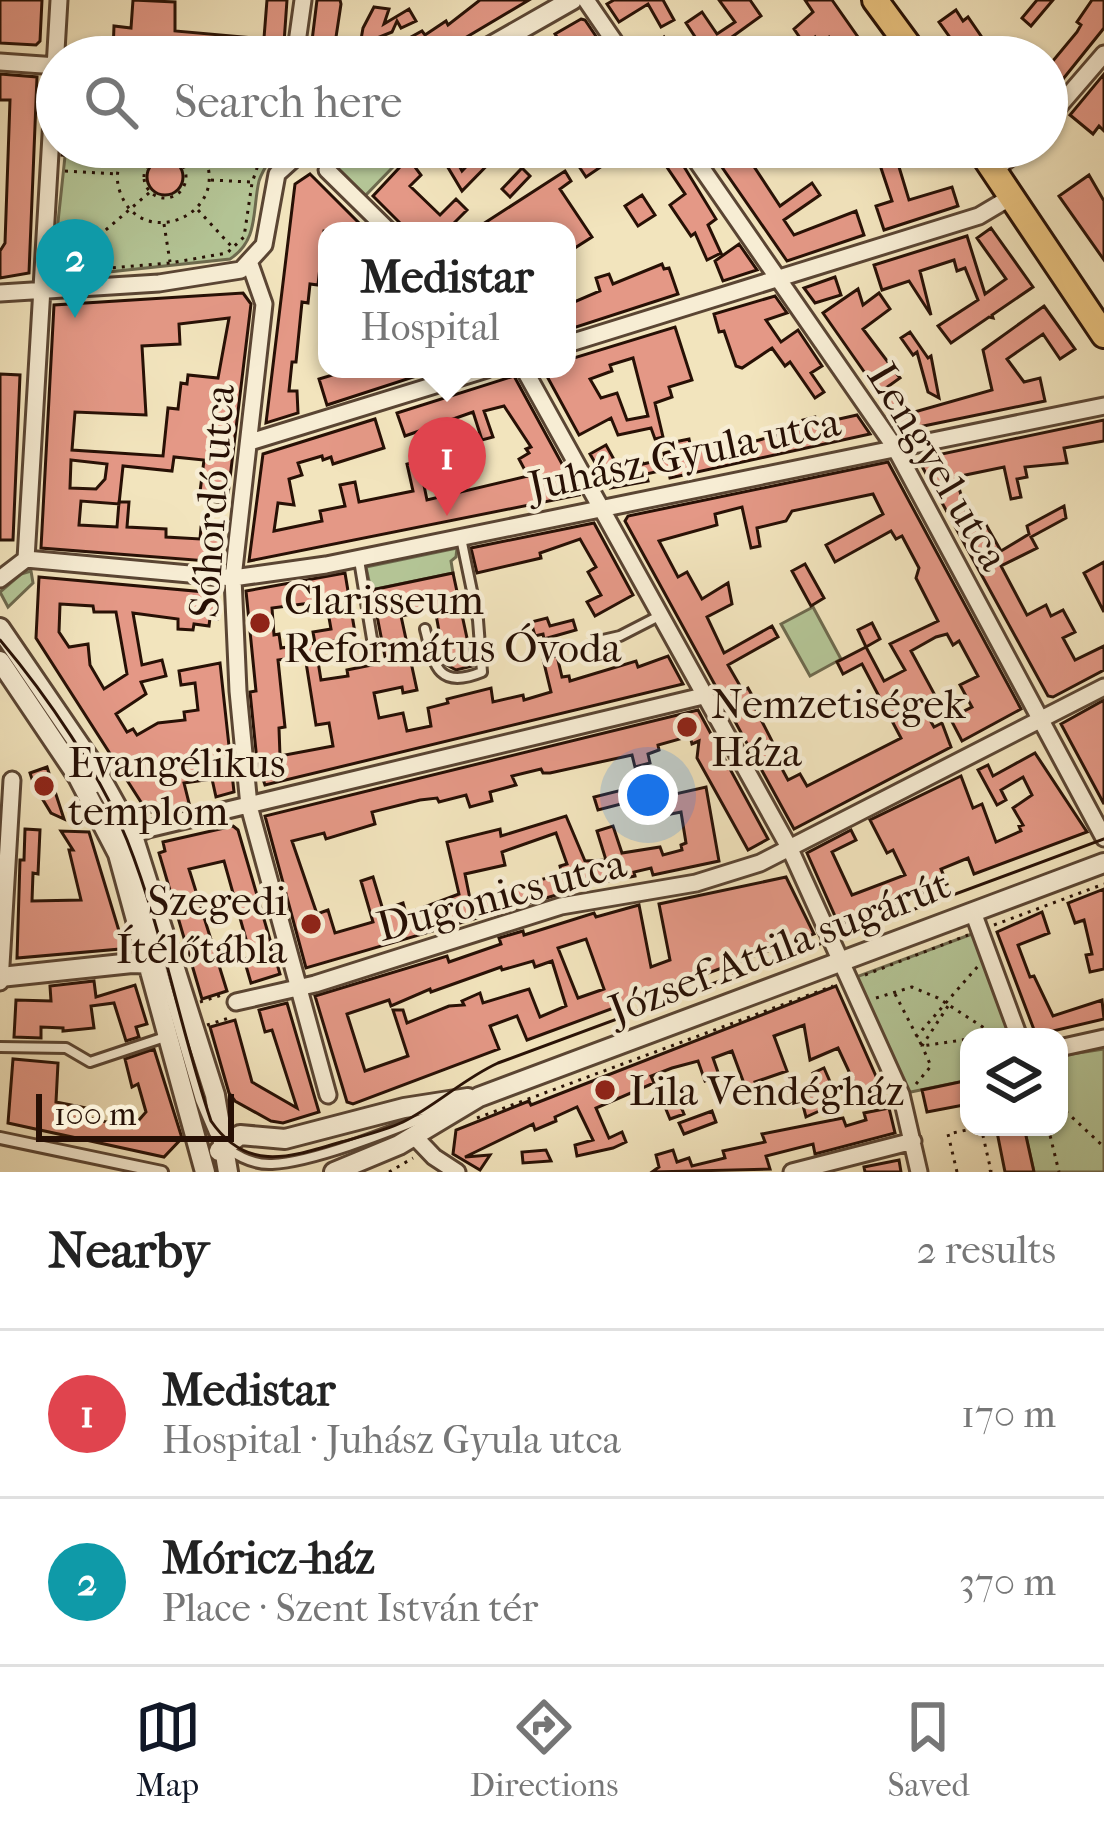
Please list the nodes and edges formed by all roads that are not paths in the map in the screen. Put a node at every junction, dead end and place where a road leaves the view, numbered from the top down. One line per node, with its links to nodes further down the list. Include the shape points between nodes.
1 (59, 0): 6 (street)
2 (303, 0): 7 (street)
3 (572, 0): 8 (street)
4 (586, 0): 9 (street)
5 (875, 0): 10 (main road)
6 (58, 36)
7 (298, 36)
8 (509, 36)
9 (611, 36)
10 (902, 36)
11 (1104, 54): 14 (street)
12 (0, 62): 13 (street)
13 (36, 65)
14 (1068, 96)
15 (51, 168): 25 (street)
16 (283, 168): 23 (street, via 264,244)
17 (701, 168): 24 (street, Lengyel utca)
18 (997, 168): 20 (street)
19 (327, 170): 22 (street)
20 (994, 170): 21 (main road)
21 (1012, 197): 24 (street, via 980,216); 27 (main road)
22 (380, 222)
23 (250, 264): 25 (street, via 224,275); 32 (street, Sóhordó utca, via 264,304)
24 (778, 280): 28 (street); 33 (street, Lengyel utca)
25 (44, 290): 26 (street); 36 (street)
26 (0, 293)
27 (1104, 335)
28 (576, 341)
29 (458, 378): 32 (street)
30 (529, 378): 34 (street)
31 (1104, 406): 33 (street, Juhász Gyula utca)
32 (250, 442): 38 (street, Sóhordó utca)
33 (894, 446): 34 (street, Juhász Gyula utca); 49 (street, Lengyel utca)
34 (602, 507): 35 (street, Juhász Gyula utca); 40 (street)
35 (461, 537): 37 (street, Juhász Gyula utca); 42 (lane, via 482,672 445,677)
36 (26, 559): 38 (street, Juhász Gyula utca); 39 (street)
37 (358, 559): 38 (street, Juhász Gyula utca); 45 (lane)
38 (233, 578): 51 (street, Sóhordó utca)
39 (0, 579)
40 (660, 615): 43 (lane); 48 (street)
41 (0, 628): 54 (street, via 94,766)
42 (425, 628)
43 (594, 642)
44 (0, 645): 54 (lane, via 86,771)
45 (374, 651)
46 (0, 661): 54 (street)
47 (1104, 687): 49 (street, Dugonics utca)
48 (704, 696): 51 (street); 55 (street)
49 (1042, 719): 52 (street, Lengyel utca); 55 (street, Dugonics utca)
50 (11, 780): 53 (street)
51 (249, 806): 54 (street); 61 (street, Sóhordó utca)
52 (1104, 838)
53 (4, 843): 60 (street)
54 (124, 844): 58 (street); 62 (street)
55 (790, 849): 59 (street); 61 (street, Dugonics utca, via 696,883 561,906)
56 (1104, 863): 57 (street, József Attila sugárút)
57 (977, 921): 59 (street, József Attila sugárút); 64 (street)
58 (154, 965): 60 (street); 62 (street); 65 (street); 76 (lane)
59 (844, 971): 71 (street, József Attila sugárút); 75 (street, via 901,1094)
60 (0, 979)
61 (298, 986): 63 (street, Dugonics utca); 70 (street, Sóhordó utca)
62 (192, 997): 69 (street)
63 (236, 1003)
64 (1016, 1028)
65 (169, 1036): 68 (lane, via 90,1062 66,1048); 76 (street, via 196,1127)
66 (1104, 1038): 67 (street)
67 (1068, 1046)
68 (0, 1047)
69 (215, 1095): 72 (street); 76 (street)
70 (328, 1095)
71 (478, 1096): 72 (street, József Attila sugárút, via 294,1138); 74 (street, József Attila sugárút); 76 (lane, via 276,1164)
72 (256, 1137): 76 (street, József Attila sugárút, via 240,1136)
73 (0, 1138): 77 (street)
74 (420, 1142): 78 (street, József Attila sugárút); 79 (street)
75 (913, 1142): 80 (street); 81 (street)
76 (220, 1166)
77 (162, 1172)
78 (334, 1172)
79 (457, 1172)
80 (792, 1172)
81 (920, 1172)

